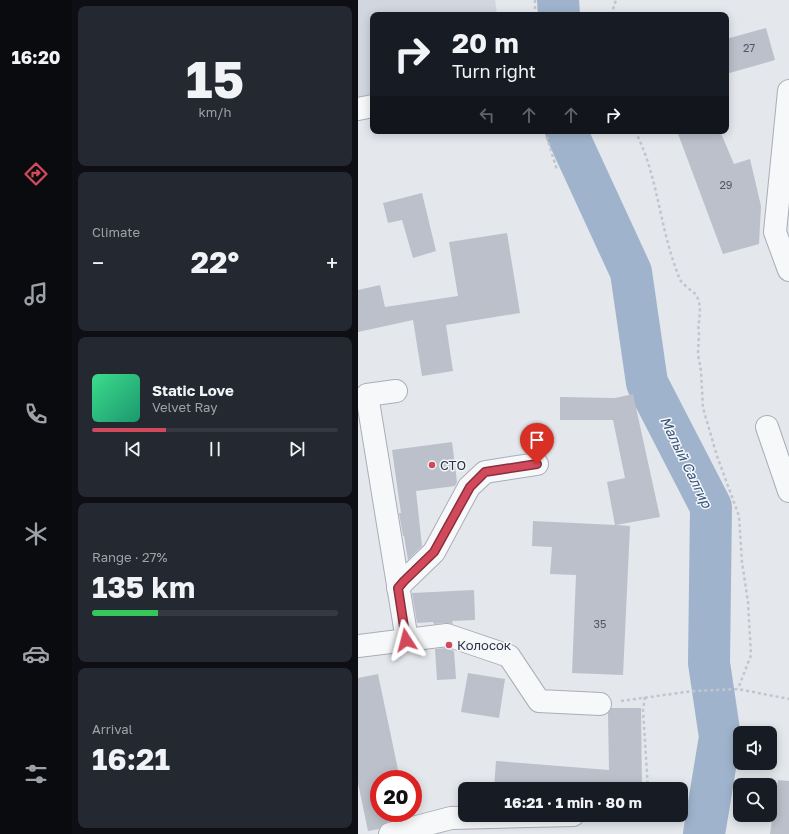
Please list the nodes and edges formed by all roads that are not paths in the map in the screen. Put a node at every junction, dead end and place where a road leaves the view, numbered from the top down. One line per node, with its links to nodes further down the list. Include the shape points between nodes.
1 (789, 91): 4 (lane, via 775,232)
2 (370, 107): 3 (lane)
3 (358, 109)
4 (789, 270)
5 (363, 391): 6 (lane); 10 (lane)
6 (396, 391)
7 (767, 427): 9 (lane)
8 (537, 464): 10 (lane, via 485,472 470,487 434,552)
9 (789, 491)
10 (398, 588): 11 (lane)
11 (406, 640): 12 (lane); 13 (lane, via 447,635 509,656 539,701)
12 (358, 646)
13 (600, 704)
14 (458, 818): 15 (lane)
15 (390, 834)

